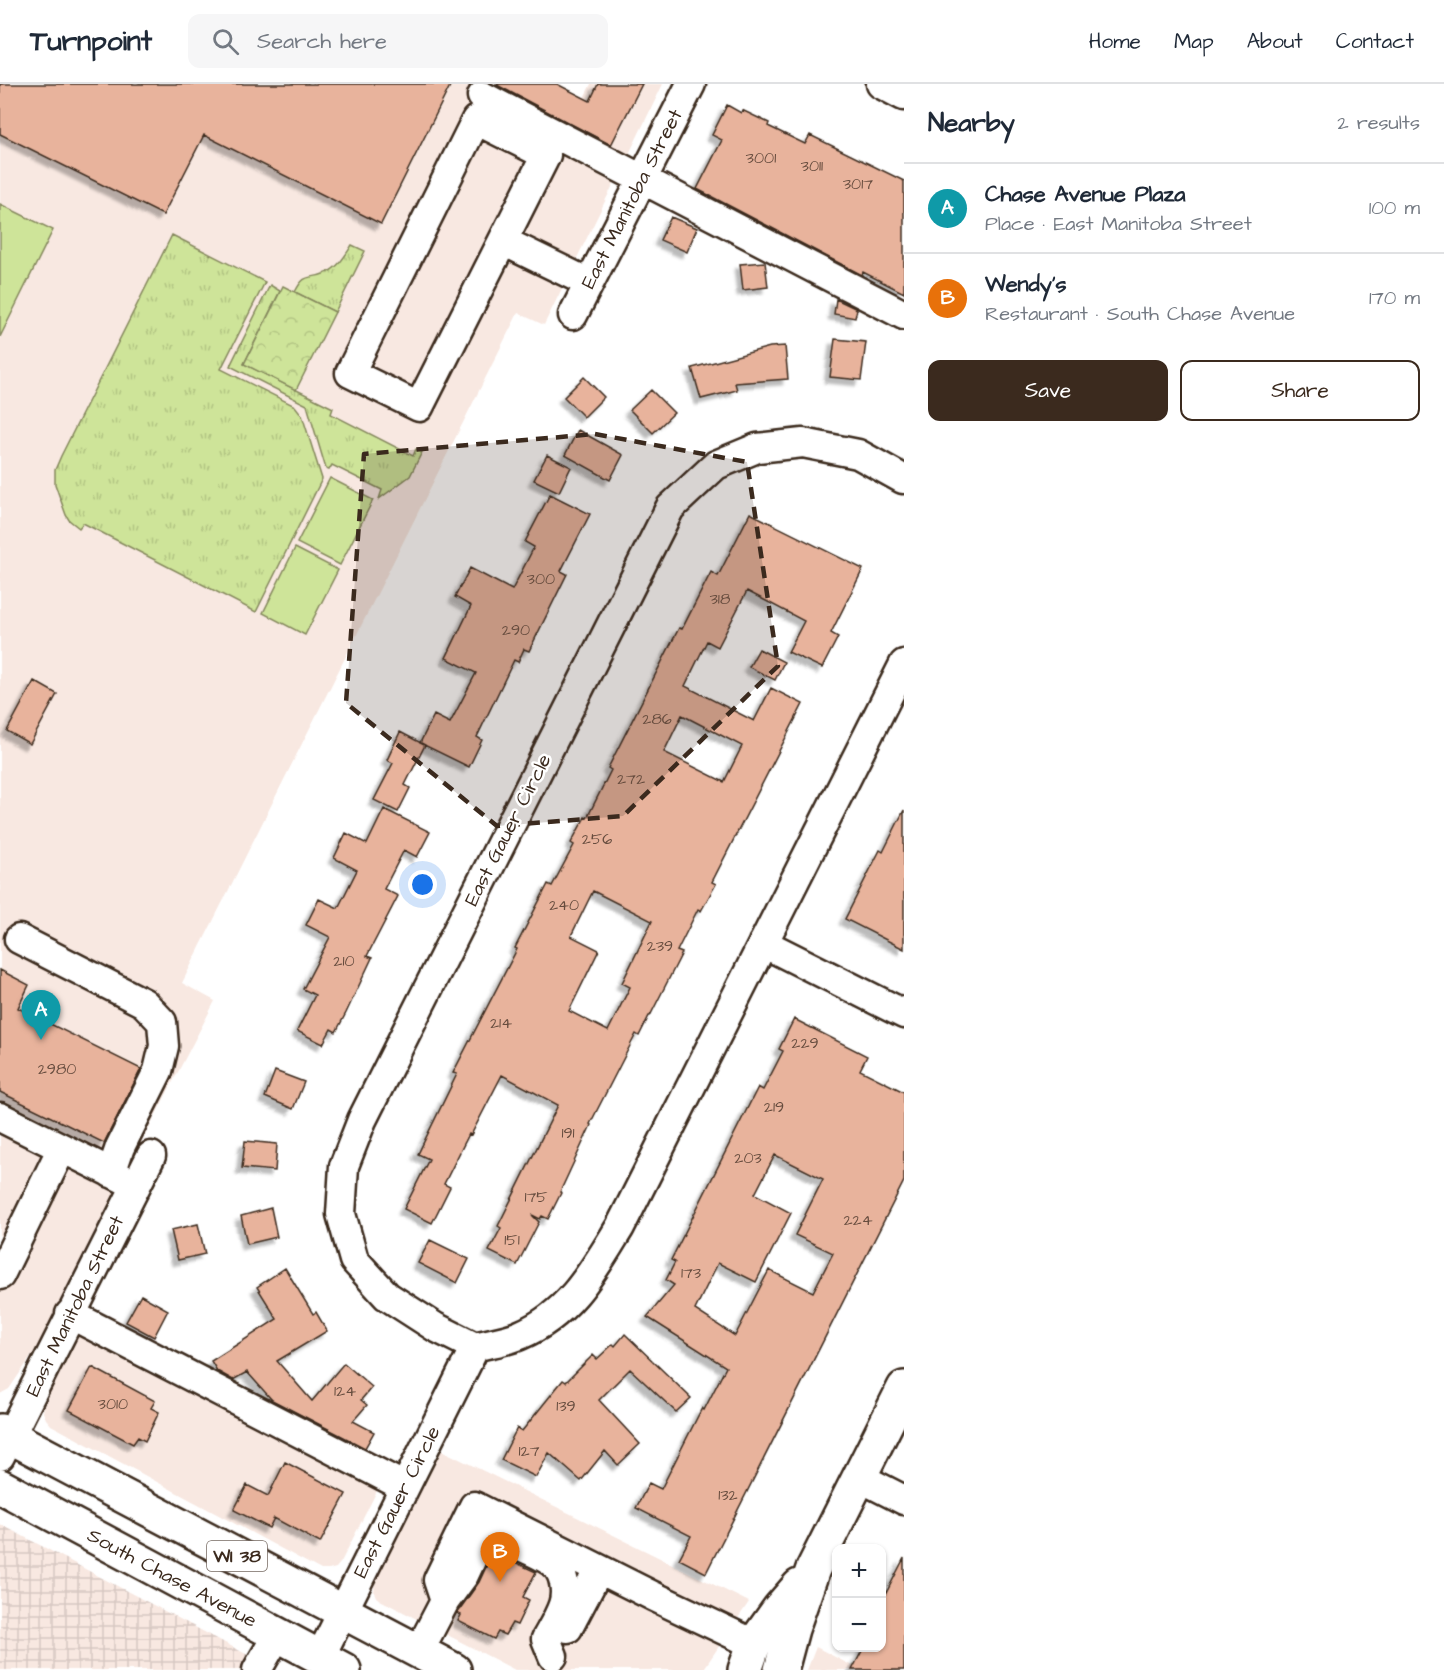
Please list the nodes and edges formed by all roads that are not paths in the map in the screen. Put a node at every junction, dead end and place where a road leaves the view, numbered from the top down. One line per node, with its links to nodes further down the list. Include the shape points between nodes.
1 (691, 84): 5 (street, East Manitoba Street)
2 (880, 84): 4 (street)
3 (482, 96): 5 (street)
4 (904, 96)
5 (642, 180): 7 (street, East Manitoba Street); 9 (street)
6 (503, 241): 6 (street, via 546,155 476,120 350,373 419,407); 7 (street)
7 (589, 283): 8 (street, East Manitoba Street)
8 (573, 315)
9 (904, 315)
10 (904, 479): 21 (street, East Gauer Circle, via 858,454 803,443 757,448 716,465 670,508 367,1109 344,1166 341,1214 354,1260 387,1296 435,1328)
11 (904, 664): 13 (street)
12 (19, 939): 18 (street, via 144,1003 162,1022 164,1047 158,1071 120,1147)
13 (763, 943): 14 (street); 21 (street, via 620,1227 589,1278 558,1313 520,1335)
14 (904, 1014)
15 (0, 1117): 16 (street)
16 (62, 1148): 18 (street); 19 (street)
17 (151, 1156): 18 (street, East Manitoba Street)
18 (123, 1179): 20 (street, East Manitoba Street)
19 (0, 1275)
20 (70, 1314): 23 (street, East Manitoba Street); 26 (street)
21 (475, 1347): 26 (street, East Gauer Circle)
22 (904, 1388): 24 (main road)
23 (3, 1441): 31 (main road, WI 38)
24 (860, 1477): 27 (street); 29 (main road)
25 (0, 1486): 32 (main road, South Chase Avenue / WI 38)
26 (405, 1487): 31 (street, East Gauer Circle)
27 (904, 1500)
28 (599, 1569): 30 (street, via 474,1506 438,1580); 34 (street); 36 (street)
29 (813, 1569): 34 (main road, via 779,1609); 40 (main road)
30 (445, 1601): 33 (street); 36 (street, via 464,1575 481,1539 488,1534 547,1559 556,1566 565,1592 563,1605 546,1639)
31 (343, 1611): 33 (main road, WI 38); 35 (street, East Gauer Circle)
32 (278, 1635): 35 (main road, South Chase Avenue / WI 38); 37 (street)
33 (419, 1651): 38 (main road, WI 38)
34 (750, 1657): 39 (main road)
35 (332, 1663)
36 (550, 1663)
37 (257, 1670)
38 (454, 1670)
39 (724, 1670)
40 (781, 1670)

